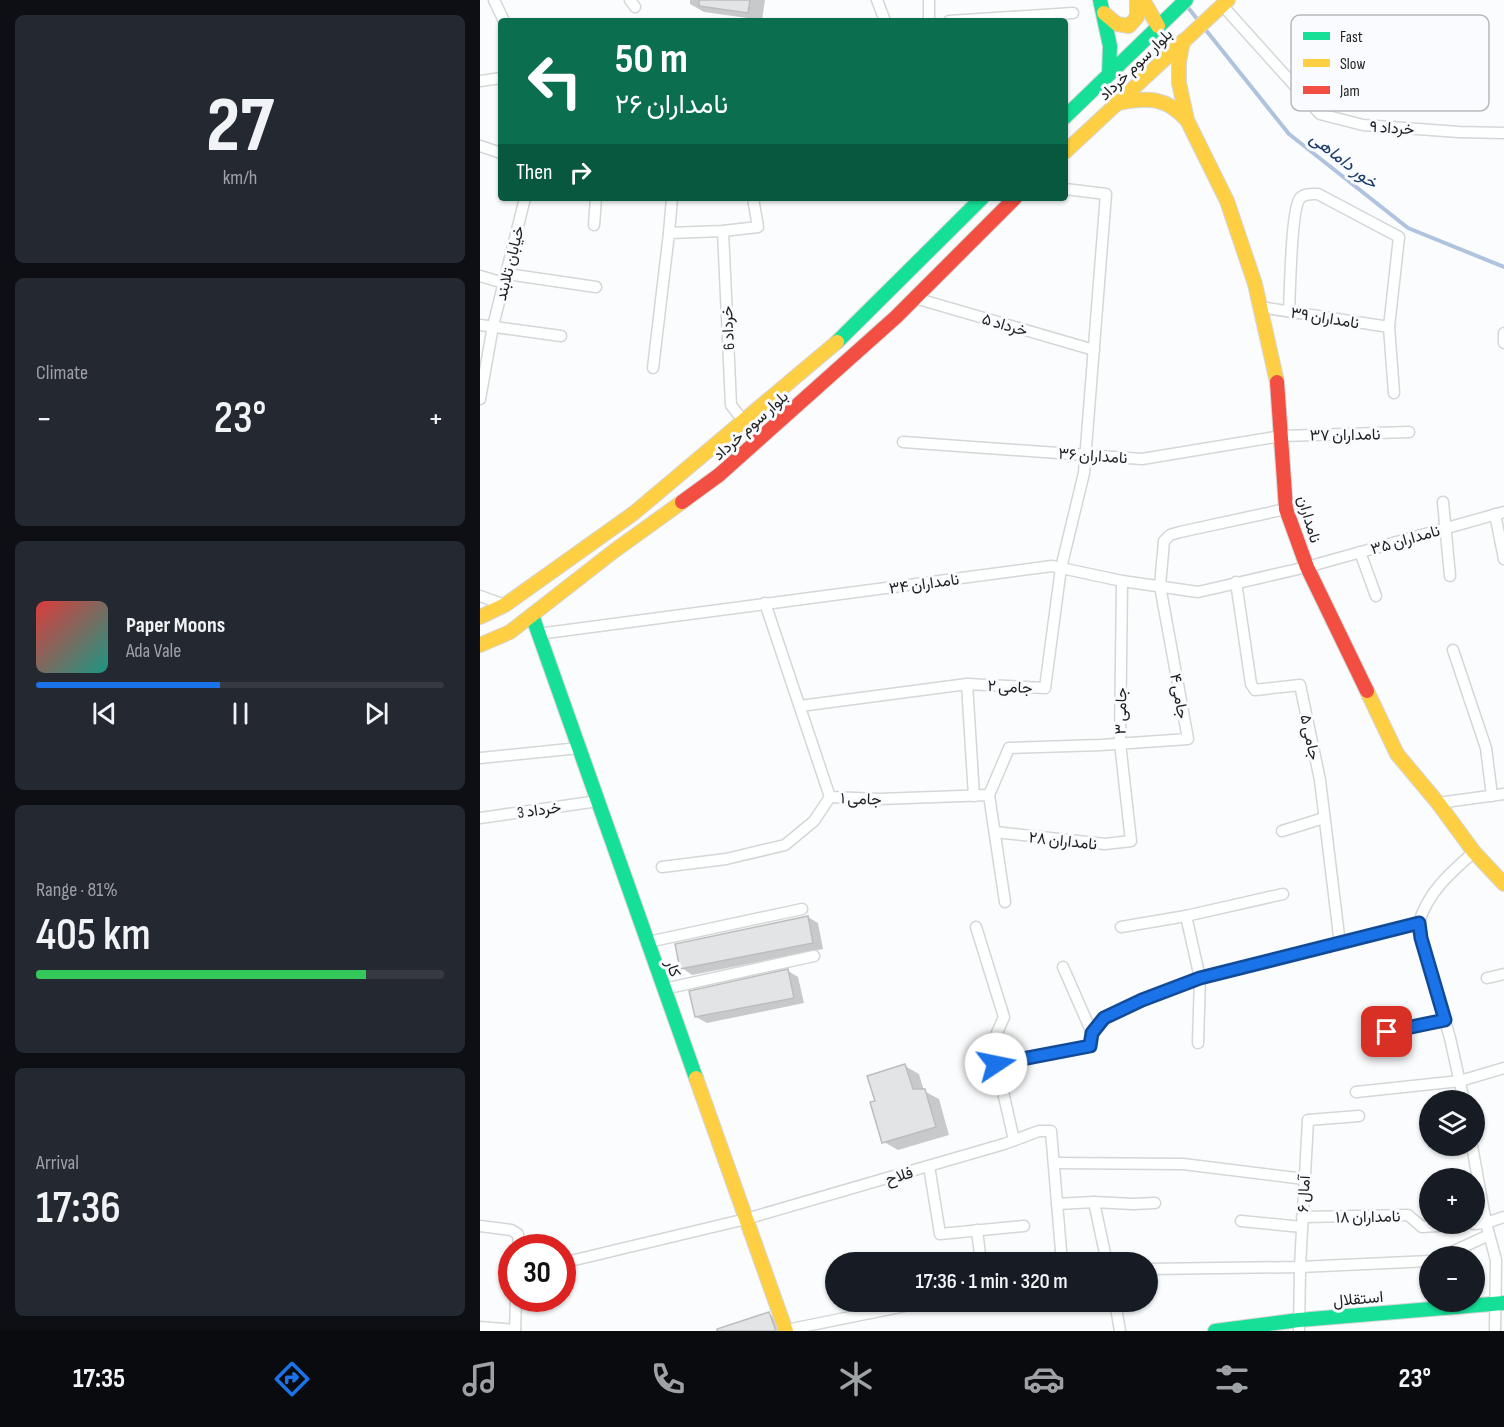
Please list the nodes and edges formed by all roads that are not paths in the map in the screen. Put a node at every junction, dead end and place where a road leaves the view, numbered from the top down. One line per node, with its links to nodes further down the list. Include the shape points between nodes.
1 (494, 0): 10 (street)
2 (877, 0): 11 (street)
3 (929, 0): 12 (street)
4 (1137, 0): 7 (street, via 1138,17 1123,27 1113,24)
5 (1143, 0): 14 (street)
6 (1186, 0): 14 (street, بلوار سوم خرداد)
7 (1101, 5): 16 (street, via 1110,46)
8 (1222, 6): 15 (street, بلوار سوم خرداد); 19 (street, خرداد ۹)
9 (1073, 13): 13 (street)
10 (503, 18)
11 (884, 18)
12 (929, 18)
13 (1021, 18)
14 (1158, 26): 16 (street, بلوار سوم خرداد)
15 (1186, 38): 20 (street, بلوار سوم خرداد); 23 (street, نامداران, via 1179,62 1179,83)
16 (1109, 74): 22 (street, بلوار سوم خرداد)
17 (498, 78): 18 (street)
18 (480, 81)
19 (1291, 82)
20 (1118, 102): 23 (street, نامداران, via 1158,101 1173,106); 26 (street, بلوار سوم خرداد)
21 (1317, 111): 24 (street, خرداد ۹, via 1363,124)
22 (1068, 114)
23 (1187, 120): 44 (street, نامداران, via 1227,201)
24 (1504, 133)
25 (480, 146): 27 (street)
26 (1068, 149)
27 (498, 152)
28 (1068, 189): 53 (street, via 1106,194)
29 (524, 201): 41 (street, خیابان تلابند)
30 (596, 201): 35 (street)
31 (672, 201): 38 (street)
32 (754, 201): 37 (street, via 758,227)
33 (979, 201): 36 (street, بلوار سوم خرداد)
34 (1012, 201): 39 (street, بلوار سوم خرداد)
35 (594, 225)
36 (948, 230): 39 (street); 57 (street, بلوار سوم خرداد, via 843,337)
37 (723, 231): 38 (street); 57 (street, خرداد 6, via 731,405)
38 (669, 233): 54 (street)
39 (963, 249): 43 (street, بلوار سوم خرداد)
40 (480, 276): 41 (street)
41 (505, 279): 42 (street); 47 (street, خیابان تلابند)
42 (596, 286)
43 (915, 298): 53 (street, خرداد ۵); 78 (street, بلوار سوم خرداد, via 719,475)
44 (1260, 307): 45 (street, نامداران ۳۹); 59 (street, نامداران, via 1278,388)
45 (1289, 311): 48 (street, نامداران ۳۹); 48 (street, via 1296,208 1300,198 1318,194 1399,237)
46 (480, 325): 47 (street)
47 (493, 326): 50 (street); 56 (street, خیابان تلابند)
48 (1389, 327): 55 (street)
49 (1504, 333): 51 (street)
50 (561, 336)
51 (1504, 339): 52 (street)
52 (1504, 344)
53 (1094, 350): 61 (street)
54 (652, 368)
55 (1394, 393)
56 (480, 399)
57 (743, 421): 77 (street, بلوار سوم خرداد, via 634,513)
58 (1409, 432): 59 (street, نامداران ۳۷)
59 (1281, 436): 61 (street, نامداران ۳۶, via 1142,459); 63 (street, نامداران)
60 (903, 442): 61 (street, نامداران ۳۶)
61 (1086, 454): 69 (street)
62 (1443, 502): 65 (street)
63 (1286, 509): 68 (street, نامداران); 73 (street, via 1170,535 1164,541)
64 (1499, 513): 65 (street, نامداران ۳۵); 67 (street)
65 (1444, 528): 66 (street, نامداران ۳۵); 70 (street)
66 (1360, 552): 68 (street, نامداران ۳۵); 75 (street)
67 (1504, 559)
68 (1307, 567): 72 (street, نامداران ۳۴); 94 (street, نامداران, via 1397,754)
69 (1061, 568): 71 (street, نامداران ۳۴); 76 (street, نامداران ۳۴, via 1052,566); 83 (street, جامی ۲, via 1045,688)
70 (1450, 576)
71 (1122, 581): 73 (street, نامداران ۳۴); 85 (street, جامی ۳)
72 (1236, 582): 73 (street, نامداران ۳۴, via 1198,592); 96 (street, جامی ۵, via 1251,684 1255,690 1300,685)
73 (1160, 586): 85 (street, جامی ۴, via 1188,739)
74 (480, 596): 77 (street)
75 (1376, 596)
76 (765, 603): 80 (street, نامداران ۳۴); 84 (street, جامی ۱)
77 (505, 605): 79 (street, بلوار سوم خرداد)
78 (532, 615): 80 (street, کار); 81 (street, بلوار سوم خرداد, via 510,632)
79 (480, 617)
80 (538, 634): 86 (street, کار)
81 (480, 645)
82 (1453, 650): 91 (street, via 1486,748)
83 (967, 684): 84 (street); 90 (street, جامی ۲)
84 (800, 706): 92 (street, جامی ۱)
85 (1120, 743): 89 (street, via 1009,748); 99 (street, جامی ۳)
86 (579, 748): 87 (street); 93 (street, کار)
87 (480, 758)
88 (1504, 794): 91 (street)
89 (989, 795): 90 (street, جامی ۱); 98 (street)
90 (974, 796): 92 (street, جامی ۱)
91 (1492, 796): 94 (street)
92 (830, 797): 101 (street, via 814,820 785,845 726,859)
93 (598, 801): 95 (street, خرداد 3); 110 (street, کار)
94 (1438, 803): 100 (street, نامداران)
95 (480, 818)
96 (1324, 818): 97 (street); 111 (street, جامی ۵)
97 (1282, 831)
98 (995, 832): 99 (street, نامداران ۲۸, via 1105,844); 104 (street)
99 (1131, 841)
100 (1474, 852): 102 (street, نامداران); 107 (street, via 1447,876 1423,908)
101 (662, 867)
102 (1504, 884)
103 (1283, 894): 106 (street)
104 (1005, 902)
105 (802, 909): 110 (street)
106 (1186, 916): 109 (street); 115 (street)
107 (1419, 923): 111 (street); 118 (street)
108 (976, 927): 122 (street, via 1004,1017 992,1044)
109 (1121, 927)
110 (648, 942): 117 (street, کار)
111 (1340, 944): 115 (street)
112 (813, 956): 117 (street)
113 (1064, 967): 119 (street)
114 (1504, 974): 116 (street)
115 (1200, 978): 119 (street, via 1104,1018); 121 (street)
116 (1487, 978)
117 (664, 989): 137 (street, کار)
118 (1445, 1020): 120 (street); 124 (street)
119 (1092, 1033): 122 (street, via 1090,1046)
120 (1368, 1036)
121 (1197, 1043)
122 (996, 1064): 128 (street)
123 (1504, 1068): 124 (street)
124 (1460, 1081): 125 (street); 126 (street)
125 (1462, 1090)
126 (1356, 1092)
127 (1359, 1116): 132 (street, آمال ۶, via 1308,1120)
128 (1014, 1140): 130 (street, فلاح, via 1051,1131); 131 (street, فلاح)
129 (1474, 1156): 140 (street)
130 (1054, 1163): 132 (street, via 1184,1164); 135 (street)
131 (929, 1166): 137 (street, فلاح); 144 (street, via 940,1234)
132 (1304, 1179): 139 (street, آمال ۶)
133 (1094, 1202): 134 (street); 135 (street); 150 (street)
134 (1155, 1203)
135 (1057, 1204): 149 (street)
136 (1504, 1217): 140 (street)
137 (746, 1219): 152 (street, فلاح); 164 (street, کار)
138 (1241, 1221): 139 (street, نامداران ۱۸)
139 (1302, 1222): 141 (street, نامداران ۱۸, via 1408,1215); 154 (street, آمال ۶)
140 (1486, 1223): 146 (street)
141 (1419, 1224)
142 (480, 1226): 145 (street)
143 (1024, 1226): 144 (street)
144 (977, 1230): 148 (street)
145 (518, 1234)
146 (1489, 1235): 147 (street); 151 (street)
147 (1466, 1246)
148 (980, 1252)
149 (1061, 1252)
150 (1105, 1252)
151 (1499, 1252): 156 (street)
152 (576, 1260)
153 (1419, 1262): 154 (street)
154 (1300, 1267): 155 (street); 161 (street, آمال ۶)
155 (1158, 1269)
156 (1499, 1303): 167 (street)
157 (1419, 1307): 161 (street, استقلال)
158 (516, 1312): 163 (street)
159 (877, 1312): 164 (street)
160 (1117, 1312): 165 (street)
161 (1299, 1325): 166 (street, استقلال)
162 (480, 1327): 163 (street)
163 (515, 1331)
164 (786, 1331)
165 (1120, 1331)
166 (1215, 1331)
167 (1496, 1331)

